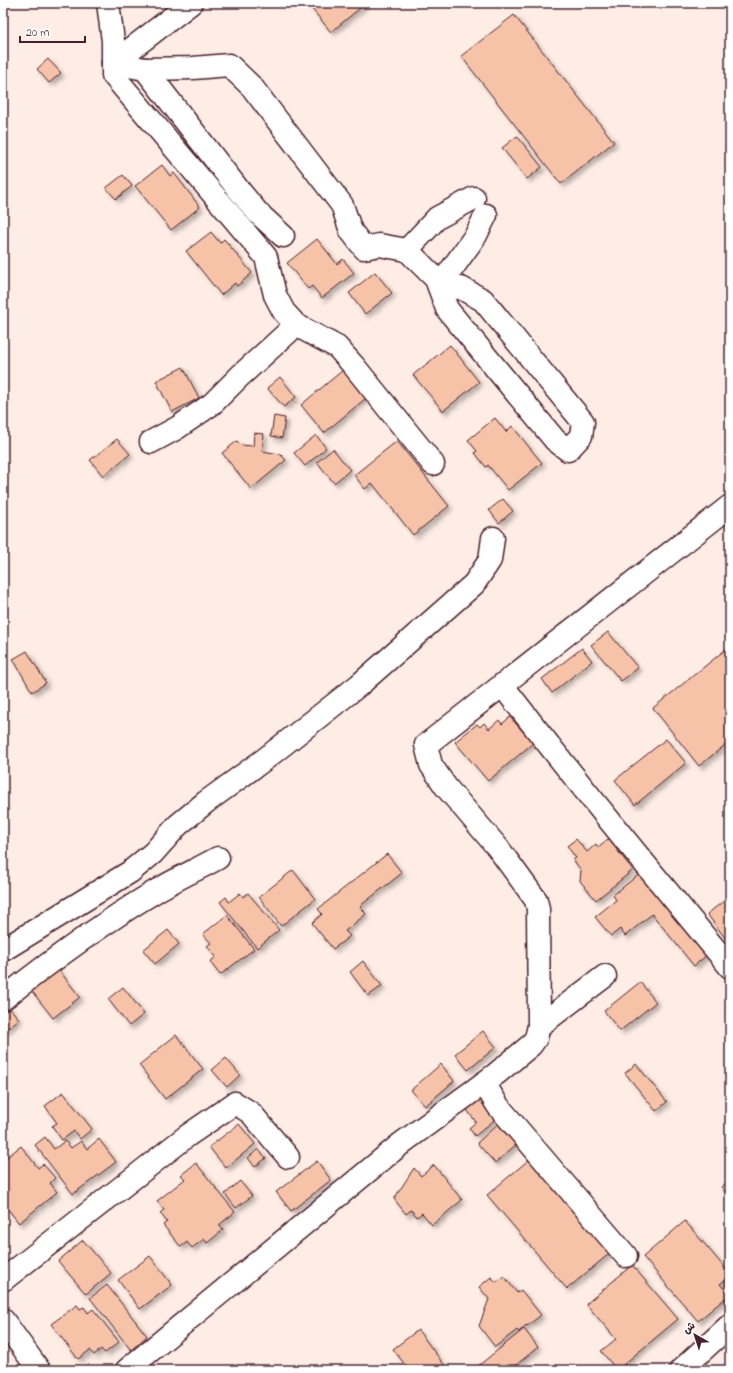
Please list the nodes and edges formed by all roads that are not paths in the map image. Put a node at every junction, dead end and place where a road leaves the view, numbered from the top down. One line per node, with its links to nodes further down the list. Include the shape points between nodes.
1 (108, 3): 3 (street)
2 (191, 3): 3 (street)
3 (113, 63): 4 (street); 8 (street, via 112,75 266,257 275,295 284,312)
4 (145, 69): 5 (street, via 238,189 258,213); 6 (street, via 229,65 252,87 342,205 351,231 364,248 379,245)
5 (283, 236)
6 (407, 250): 7 (street, via 436,279); 7 (street, via 436,218 480,207 476,235)
7 (439, 287): 9 (street, via 461,288 483,300); 10 (street, via 447,309)
8 (296, 325): 11 (street, via 212,404); 12 (street, via 337,347)
9 (554, 386): 10 (street, via 542,388); 10 (street, via 583,422 581,436 568,450 555,440)
10 (521, 398)
11 (151, 442)
12 (433, 464)
13 (730, 506): 15 (street)
14 (493, 538): 17 (street, via 490,560 474,584 359,685 200,806 178,825 153,853 130,872)
15 (502, 685): 20 (street); 23 (street, via 426,745 431,764 446,787 498,848 536,900)
16 (218, 858): 18 (street, via 157,890)
17 (106, 886): 18 (street); 19 (street)
18 (124, 911): 22 (street, via 39,970)
19 (3, 950)
20 (730, 967)
21 (605, 976): 23 (street)
22 (3, 999)
23 (539, 1026): 24 (street, via 536,1038 530,1045)
24 (484, 1083): 26 (street, via 498,1106); 31 (street, via 402,1143)
25 (288, 1157): 27 (street, via 251,1113 235,1103 186,1136)
26 (626, 1256)
27 (3, 1280)
28 (3, 1320): 30 (street)
29 (730, 1325): 32 (street)
30 (39, 1370)
31 (127, 1370)
32 (681, 1370)

